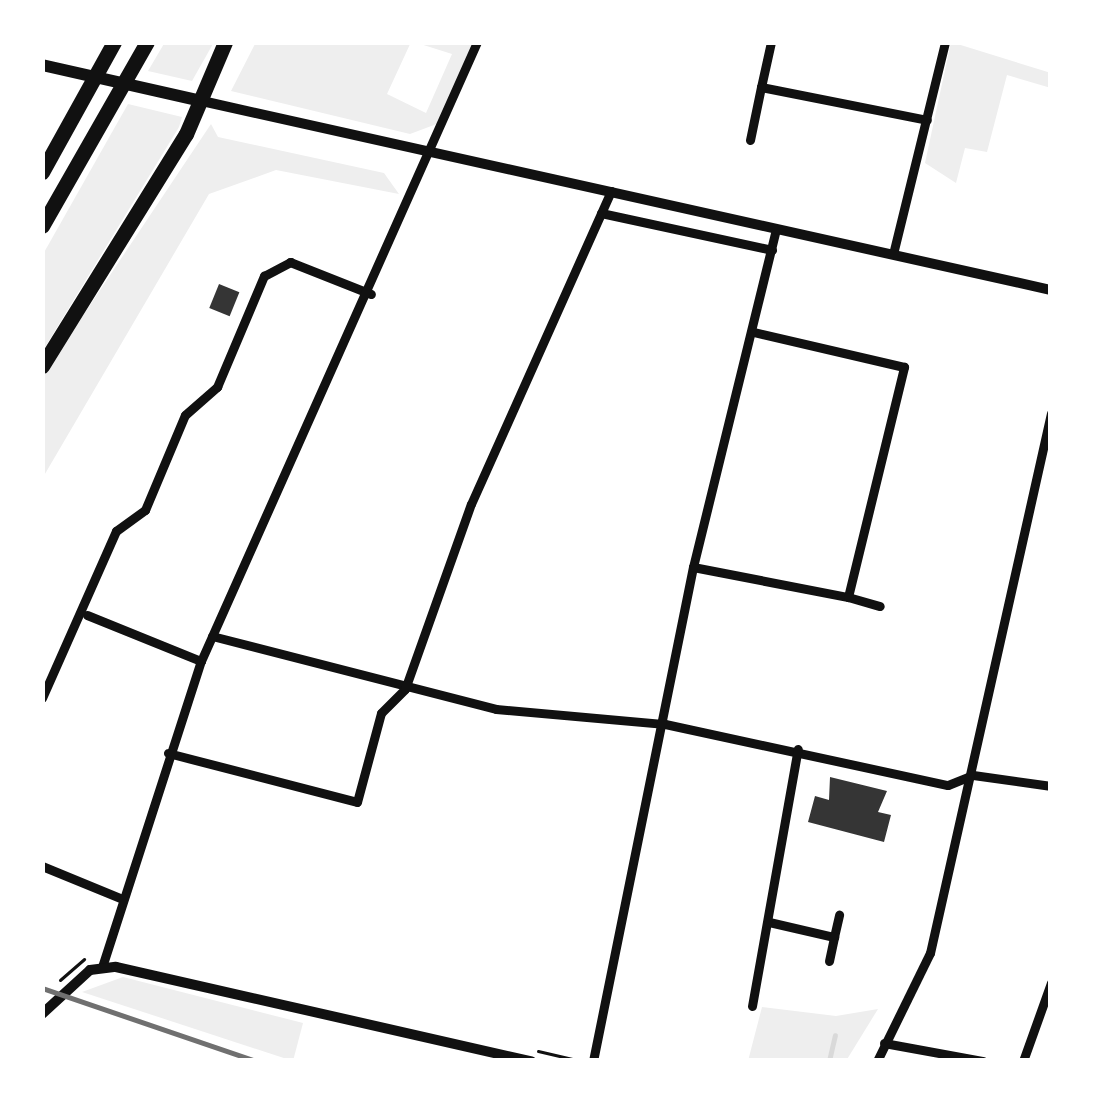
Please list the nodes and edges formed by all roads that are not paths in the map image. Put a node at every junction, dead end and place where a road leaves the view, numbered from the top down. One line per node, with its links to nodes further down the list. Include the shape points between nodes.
1 (114, 42): 10 (highway)
2 (147, 42): 18 (highway)
3 (224, 42): 9 (highway)
4 (477, 42): 13 (street)
5 (771, 42): 8 (street)
6 (945, 42): 11 (street)
7 (42, 65): 9 (main road)
8 (761, 87): 11 (street); 12 (street)
9 (202, 101): 13 (street); 25 (highway)
10 (74, 112): 14 (highway); 15 (highway)
11 (927, 120): 21 (street)
12 (750, 140)
13 (430, 153): 16 (street); 23 (street)
14 (42, 160)
15 (42, 172)
16 (611, 191): 17 (street); 19 (street)
17 (601, 213): 20 (street); 33 (street, via 472,504)
18 (42, 226)
19 (776, 229): 20 (street); 21 (street)
20 (772, 250): 24 (street)
21 (893, 254): 22 (street)
22 (1051, 290)
23 (371, 294): 30 (street, via 290,262 264,276 217,387 185,415 146,510 116,531); 31 (street)
24 (753, 332): 27 (street); 28 (street, via 904,368)
25 (42, 366)
26 (1051, 413): 38 (street)
27 (693, 567): 28 (street); 35 (street)
28 (848, 597): 29 (street)
29 (880, 606)
30 (87, 615): 32 (street); 34 (street)
31 (212, 636): 32 (street); 33 (street)
32 (201, 661): 37 (street)
33 (405, 688): 35 (street); 37 (street, via 381,712 356,802)
34 (42, 698)
35 (665, 724): 36 (street); 52 (street)
36 (798, 749): 38 (street, via 935,783); 43 (street)
37 (168, 753): 41 (street)
38 (973, 775): 39 (street); 50 (street, via 930,953)
39 (1051, 786)
40 (42, 866): 41 (street)
41 (120, 898): 46 (street)
42 (839, 915): 44 (street)
43 (769, 922): 44 (street); 48 (street)
44 (834, 937): 45 (street)
45 (829, 961)
46 (102, 967): 49 (street); 51 (street)
47 (1051, 982): 55 (street)
48 (752, 1006)
49 (42, 1014)
50 (884, 1043): 53 (street); 54 (street)
51 (531, 1061)
52 (593, 1061)
53 (877, 1061)
54 (983, 1061)
55 (1023, 1061)

